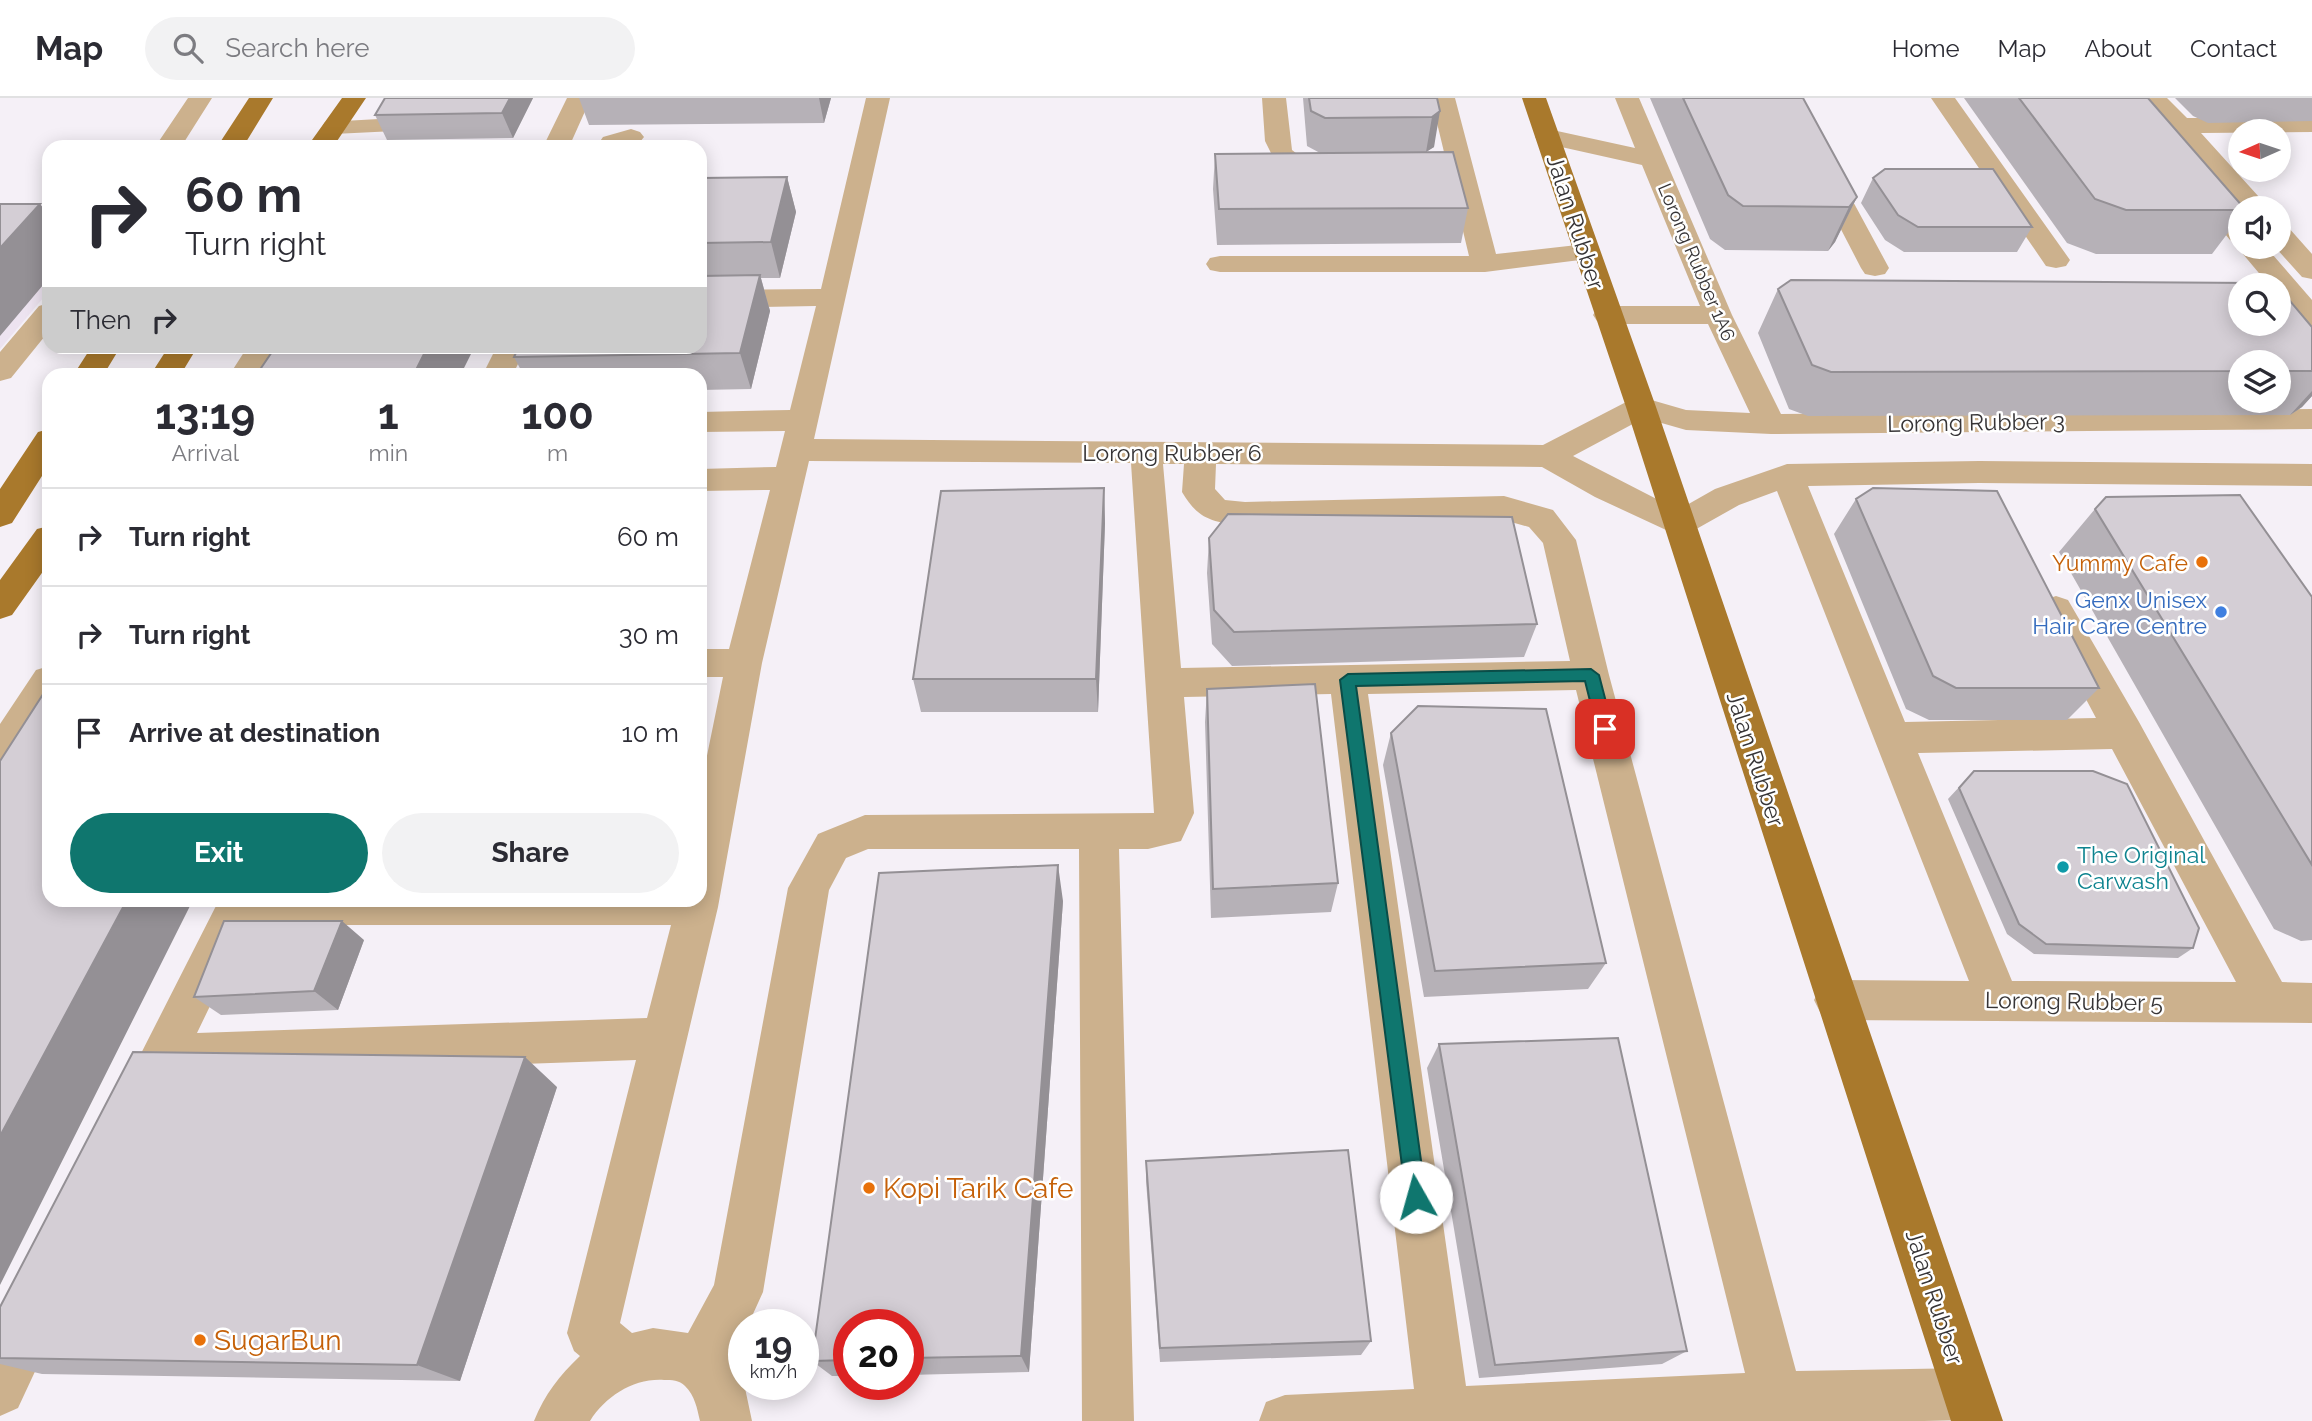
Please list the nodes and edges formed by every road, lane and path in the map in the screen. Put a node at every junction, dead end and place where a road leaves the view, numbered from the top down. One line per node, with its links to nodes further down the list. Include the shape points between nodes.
1 (200, 98): 18 (street)
2 (261, 98): 19 (main road)
3 (354, 98): 16 (main road)
4 (405, 98): 16 (street, via 386,126)
5 (579, 98): 20 (street)
6 (878, 98): 36 (street)
7 (1274, 98): 24 (street, via 1280,154 1288,163)
8 (1443, 98): 23 (street)
9 (1534, 98): 17 (main road, Jalan Rubber)
10 (1627, 98): 21 (street, Lorong Rubber 1A6)
11 (1785, 98): 34 (street)
12 (1943, 98): 31 (street)
13 (2142, 108): 15 (street)
14 (2312, 125): 15 (street)
15 (2180, 126): 26 (street)
16 (327, 137)
17 (1548, 137): 21 (street); 29 (main road, Jalan Rubber)
18 (173, 140)
19 (234, 140)
20 (559, 140)
21 (1652, 159): 39 (street, Lorong Rubber 1A6)
22 (1434, 164): 23 (street)
23 (1460, 164): 33 (street)
24 (1355, 166)
25 (2186, 171): 27 (street)
26 (2245, 196)
27 (2228, 220)
28 (2291, 248): 35 (street)
29 (1586, 252): 33 (street); 38 (main road, Jalan Rubber)
30 (2261, 259): 40 (street)
31 (2056, 260)
32 (1220, 264): 33 (street)
33 (1485, 264)
34 (1875, 268)
35 (2312, 271)
36 (833, 297): 37 (street); 47 (street)
37 (707, 299)
38 (1607, 315): 39 (street); 43 (main road, Jalan Rubber)
39 (1718, 315): 46 (street, Lorong Rubber 1A6)
40 (2312, 318)
41 (42, 320): 42 (street)
42 (0, 371)
43 (1641, 407): 46 (street, Lorong Rubber 3, via 1686,420); 51 (street); 60 (main road, Jalan Rubber)
44 (2312, 419): 46 (street, Lorong Rubber 3)
45 (707, 424): 47 (street)
46 (1771, 424)
47 (796, 450): 49 (street, Lorong Rubber 6); 56 (street); 65 (street)
48 (42, 451): 59 (main road)
49 (1146, 452): 50 (street, Lorong Rubber 6); 68 (street)
50 (1200, 452): 51 (street, Lorong Rubber 6); 66 (street, via 1198,492 1215,510 1245,514 1504,508 1541,518 1559,540)
51 (1548, 456): 60 (street)
52 (1979, 472): 53 (street); 54 (street); 57 (street)
53 (1787, 475): 60 (street, via 1727,497); 71 (street)
54 (2220, 475): 55 (street); 58 (street)
55 (2312, 475)
56 (707, 478)
57 (1999, 508)
58 (2243, 509)
59 (0, 515)
60 (1679, 524): 77 (main road, Jalan Rubber)
61 (42, 548): 63 (main road)
62 (2039, 579): 70 (street)
63 (0, 606)
64 (707, 663): 65 (street)
65 (744, 663): 74 (street)
66 (1591, 675): 67 (street); 88 (street)
67 (1348, 680): 68 (street); 89 (street)
68 (1165, 683): 73 (street, via 1174,813 1167,830)
69 (42, 691): 72 (street)
70 (2126, 733): 71 (street); 79 (street)
71 (1894, 738): 78 (street)
72 (0, 756)
73 (1099, 831): 85 (street, via 865,832 832,846 809,888 738,1292); 93 (street)
74 (707, 853)
75 (236, 907): 81 (street)
76 (696, 907): 80 (street)
77 (1836, 1000): 78 (street, Lorong Rubber 5); 87 (main road, Jalan Rubber)
78 (1998, 1000): 79 (street, Lorong Rubber 5)
79 (2292, 1004)
80 (665, 1038): 81 (street); 84 (street, via 592,1333)
81 (164, 1055): 82 (street)
82 (121, 1142)
83 (55, 1279): 86 (street)
84 (623, 1359): 85 (street, via 651,1352 676,1354); 91 (street, via 579,1391)
85 (699, 1364): 92 (street, via 721,1397)
86 (0, 1390)
87 (1972, 1408): 88 (street)
88 (1781, 1410): 89 (street)
89 (1443, 1412): 90 (street)
90 (1359, 1420): 94 (street)
91 (561, 1421)
92 (726, 1421)
93 (1108, 1421)
94 (1285, 1421)

